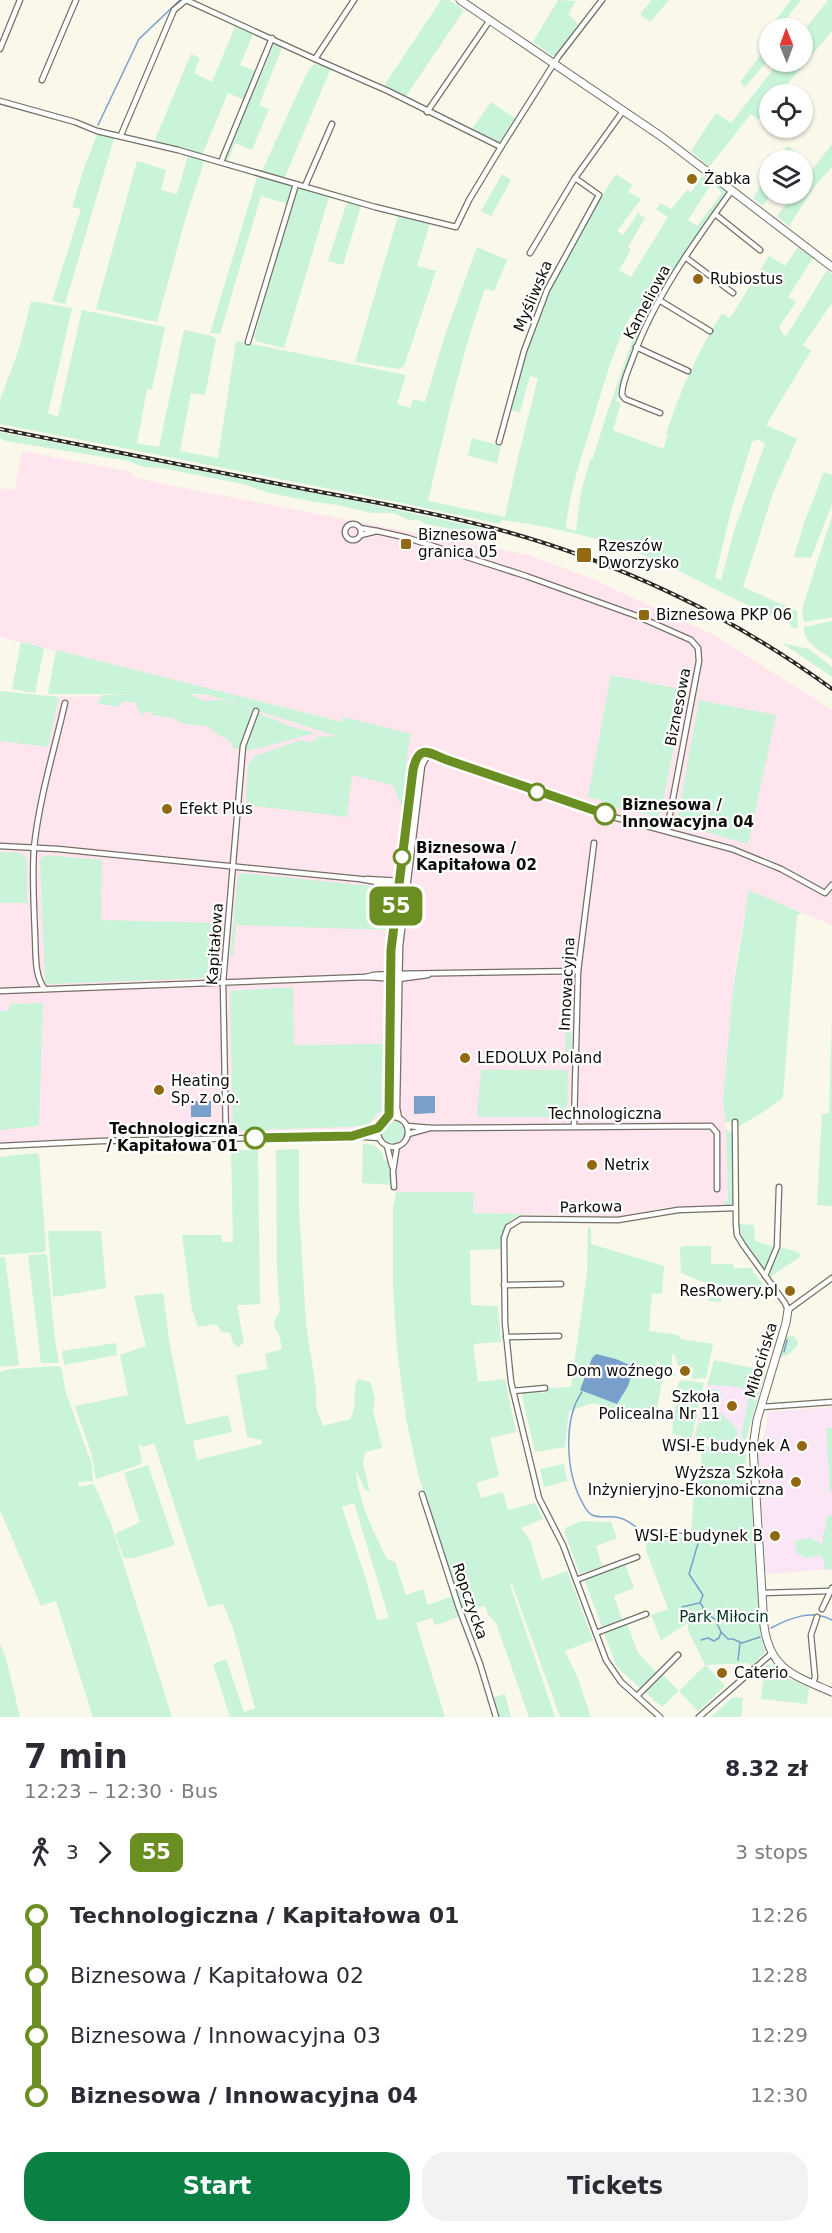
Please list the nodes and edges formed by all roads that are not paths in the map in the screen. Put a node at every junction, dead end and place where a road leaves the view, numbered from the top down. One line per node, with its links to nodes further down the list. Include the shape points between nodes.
1 (20, 0): 9 (street)
2 (76, 0): 12 (street)
3 (186, 0): 8 (street); 17 (street, via 174,10)
4 (354, 0): 10 (street)
5 (460, 0): 7 (street)
6 (602, 0): 11 (street)
7 (489, 20): 11 (street); 15 (street)
8 (272, 38): 10 (street); 19 (street)
9 (0, 49)
10 (315, 59): 15 (street)
11 (554, 63): 14 (street); 18 (street)
12 (42, 80)
13 (0, 101): 17 (street)
14 (623, 111): 20 (street, Myśliwska); 23 (street)
15 (428, 112): 18 (street)
16 (332, 124): 22 (street)
17 (121, 135): 19 (street)
18 (501, 147): 22 (street, via 456,227)
19 (221, 162): 21 (street)
20 (575, 178): 26 (street, Myśliwska); 36 (street, Myśliwska, via 599,195 547,290 524,351)
21 (296, 184): 22 (street); 32 (street)
22 (305, 186)
23 (732, 190): 24 (street, Kameliowa); 28 (street)
24 (715, 214): 25 (street); 27 (street, Kameliowa)
25 (760, 250)
26 (530, 253)
27 (686, 256): 29 (street); 30 (street, Kameliowa)
28 (832, 267)
29 (733, 292)
30 (659, 300): 31 (street); 33 (street, Kameliowa)
31 (710, 331)
32 (248, 342)
33 (636, 347): 34 (street); 35 (street, Kameliowa, via 622,395)
34 (688, 371)
35 (660, 413)
36 (499, 442)
37 (360, 528): 38 (street); 39 (street); 39 (street, via 351,524 346,532 352,539)
38 (377, 531): 39 (street); 43 (street, Biznesowa, via 603,602 696,644 699,661)
39 (361, 535)
40 (65, 703): 46 (street)
41 (256, 711): 47 (street, Kapitałowa, via 243,751)
42 (432, 754): 43 (street, via 591,810); 48 (street, via 423,752 415,762); 49 (street, via 422,766)
43 (667, 830): 50 (street, via 754,857 825,892)
44 (594, 843): 51 (street, Innowacyjna)
45 (0, 846): 46 (street)
46 (34, 848): 47 (street); 55 (street, via 38,974)
47 (233, 867): 48 (street); 54 (street, Kapitałowa)
48 (399, 883): 49 (street); 53 (street)
49 (407, 884): 52 (street)
50 (832, 885)
51 (578, 971): 52 (street); 61 (street, Innowacyjna)
52 (398, 976): 53 (street); 58 (street)
53 (391, 977): 54 (street); 57 (street)
54 (223, 983): 55 (street); 67 (street, Kapitałowa)
55 (45, 990): 56 (street)
56 (0, 992)
57 (388, 1118): 58 (street); 62 (street)
58 (399, 1118): 60 (street)
59 (735, 1122): 75 (street, Miłocińska)
60 (407, 1126): 63 (street, Technologiczna); 64 (street)
61 (574, 1126): 63 (street, Technologiczna); 74 (street, Technologiczna, via 711,1126 717,1133)
62 (378, 1128): 65 (street); 66 (street)
63 (432, 1128): 64 (street, Technologiczna)
64 (408, 1134): 70 (street)
65 (352, 1136): 66 (street); 67 (street)
66 (380, 1138): 69 (street)
67 (226, 1139): 68 (street)
68 (0, 1146)
69 (387, 1146): 70 (street); 71 (street)
70 (397, 1146): 71 (street)
71 (393, 1171): 72 (street)
72 (394, 1187)
73 (779, 1187): 76 (street, via 777,1247)
74 (717, 1189)
75 (735, 1208): 76 (street, Miłocińska, via 737,1235); 79 (street, Parkowa, via 678,1210 618,1220 521,1219 505,1233)
76 (765, 1276): 80 (street, Miłocińska)
77 (832, 1278): 80 (street)
78 (561, 1284): 79 (street)
79 (504, 1285): 82 (street, Parkowa)
80 (788, 1310): 86 (street, Miłocińska)
81 (559, 1336): 82 (street)
82 (506, 1337): 84 (street, Parkowa)
83 (545, 1388): 84 (street)
84 (513, 1391): 89 (street, Parkowa, via 539,1498)
85 (832, 1402): 86 (street)
86 (761, 1407): 91 (street, Miłocińska, via 753,1449)
87 (422, 1494): 101 (street, Ropczycka)
88 (637, 1557): 89 (street)
89 (576, 1580): 95 (street, Parkowa)
90 (831, 1589): 91 (street); 92 (street)
91 (762, 1593): 96 (street, Miłocińska)
92 (822, 1609)
93 (646, 1614): 95 (street)
94 (818, 1617): 98 (street, via 811,1635)
95 (596, 1633): 100 (street, Parkowa, via 612,1672)
96 (771, 1654): 98 (street, via 784,1669); 103 (street)
97 (678, 1655): 100 (street)
98 (813, 1684): 99 (street)
99 (832, 1692)
100 (637, 1696): 102 (street, Parkowa)
101 (496, 1717)
102 (660, 1717)
103 (699, 1717)

